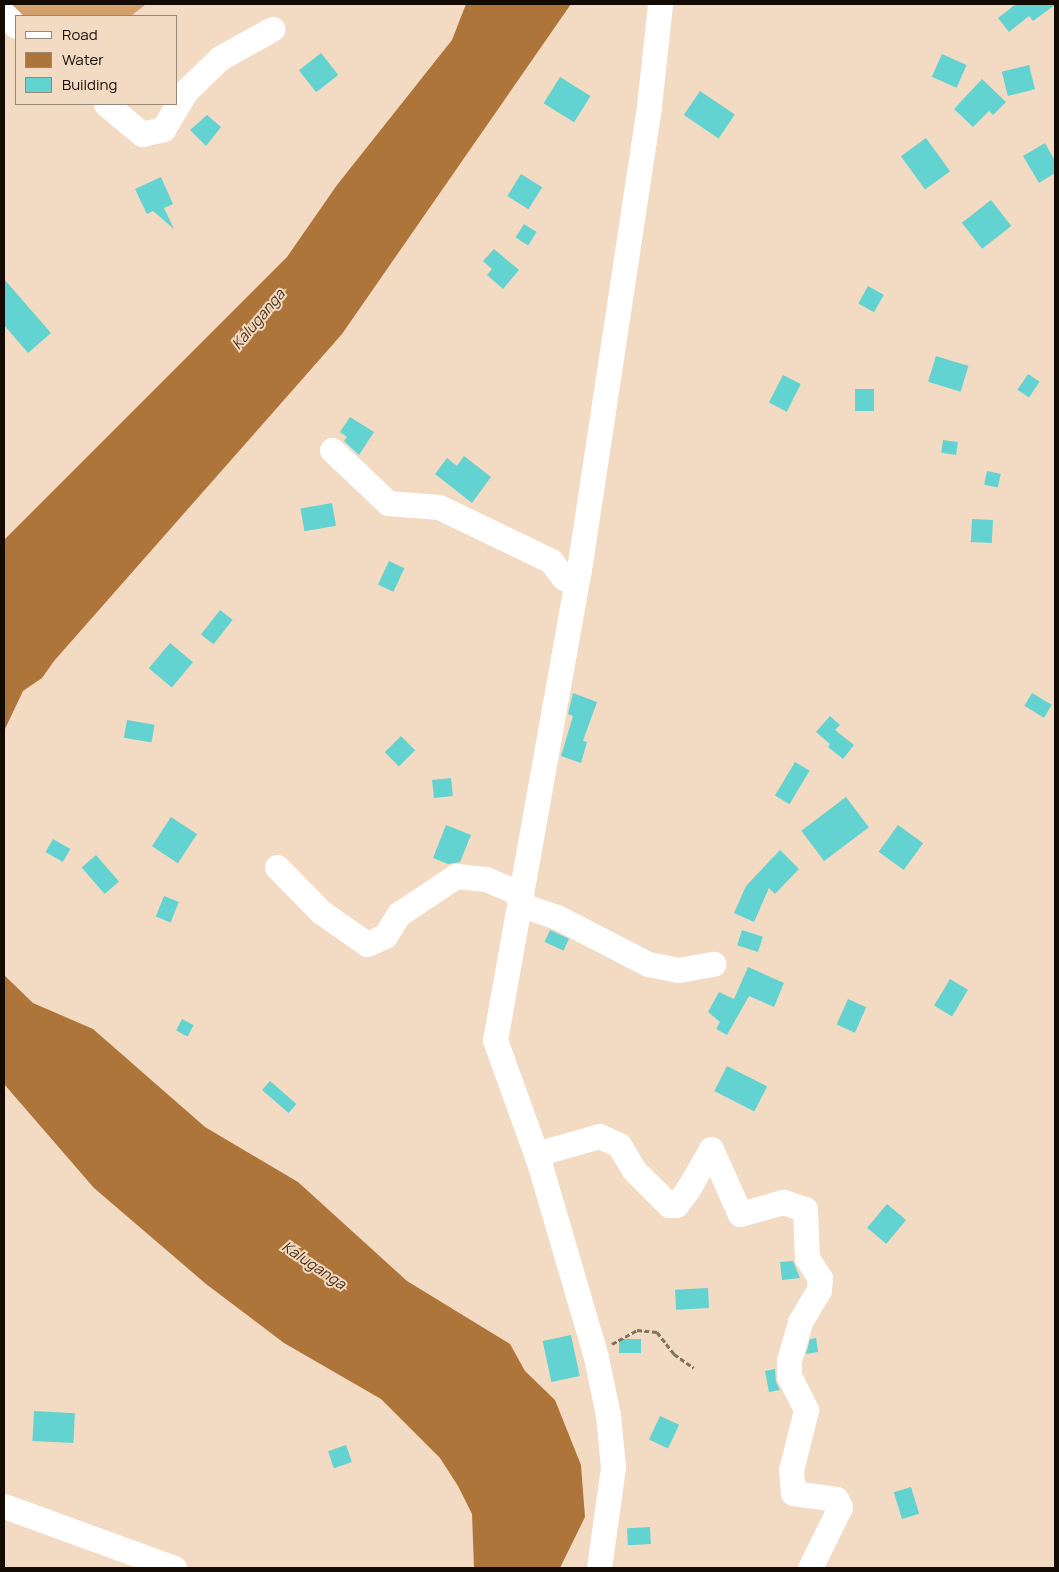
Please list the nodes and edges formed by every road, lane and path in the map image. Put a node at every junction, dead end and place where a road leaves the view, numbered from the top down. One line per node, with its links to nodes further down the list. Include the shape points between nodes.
1 (660, 4): 9 (street, via 649,106)
2 (4, 14): 3 (street)
3 (15, 25)
4 (272, 28): 5 (street, via 220,58 186,91)
5 (178, 104)
6 (107, 105): 7 (street, via 142,134 162,129)
7 (177, 105)
8 (332, 450): 9 (street, via 388,503 439,507 551,561 564,578)
9 (579, 570): 11 (street)
10 (277, 867): 11 (street, via 321,912 367,944 384,936 399,914 456,876 486,880)
11 (520, 899): 12 (street, via 648,964 678,970); 13 (street, via 495,1040)
12 (713, 964)
13 (536, 1154): 14 (street); 19 (street, via 599,1136 619,1145 634,1170 669,1205 676,1205 711,1149 740,1214 783,1202 805,1209 807,1258 820,1278 820,1290 800,1322 789,1360 789,1376 806,1410 791,1470 793,1493 836,1499 840,1507)
14 (596, 1357): 15 (path, via 623,1336 637,1330 657,1332 674,1354); 18 (street, via 608,1415 612,1467)
15 (694, 1368)
16 (4, 1506): 17 (street)
17 (174, 1568)
18 (599, 1568)
19 (810, 1568)

